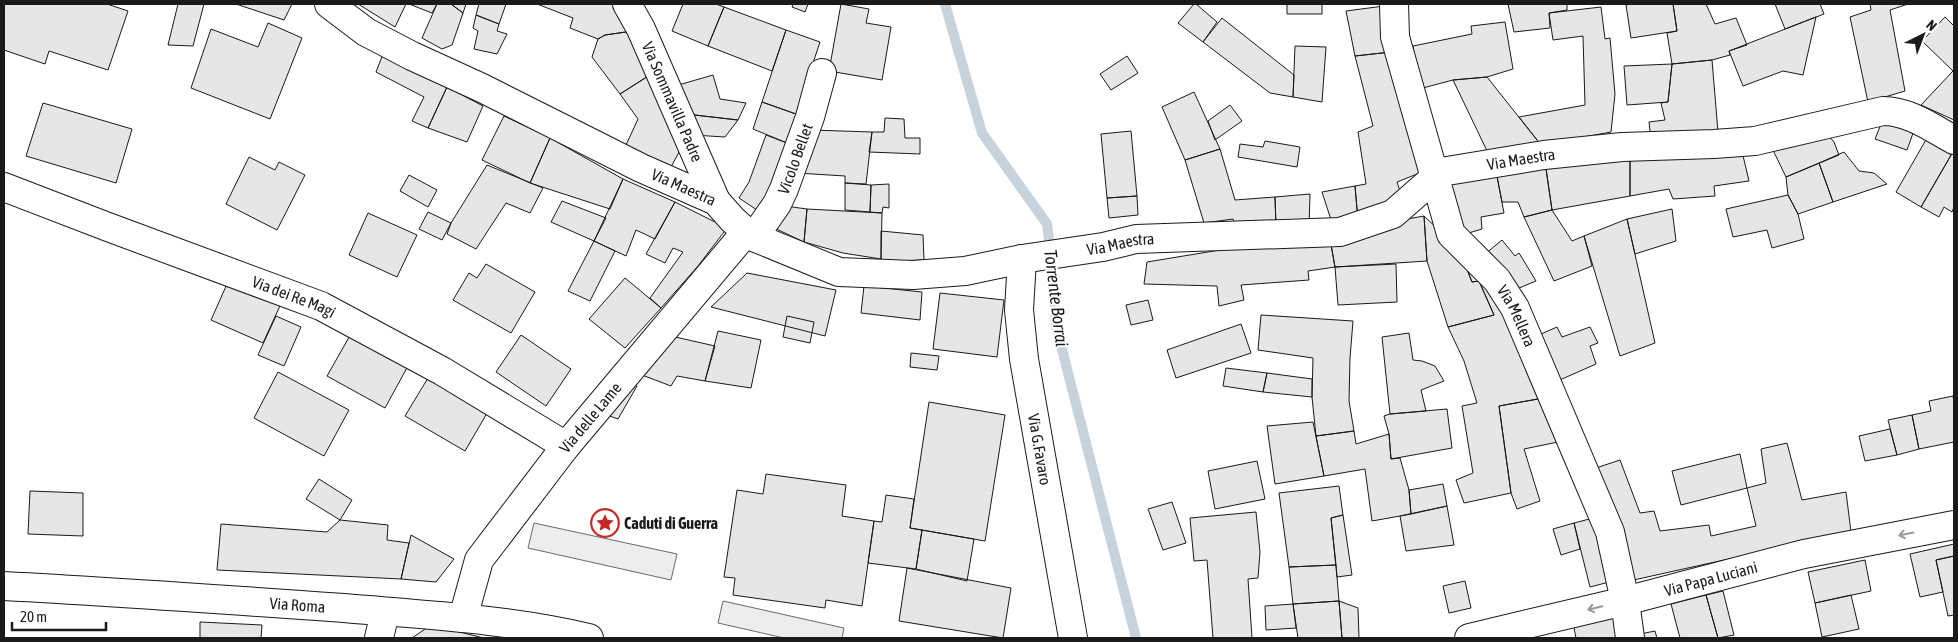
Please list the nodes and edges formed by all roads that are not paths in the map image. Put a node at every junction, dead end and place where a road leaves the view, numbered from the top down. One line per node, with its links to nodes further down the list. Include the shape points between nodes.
1 (329, 4): 8 (street, Via Maestra, via 366,32 412,56 641,168)
2 (627, 4): 8 (street, Via Sommavilla Padre, via 649,46)
3 (1394, 4): 6 (street, Via Mellera, via 1395,37)
4 (822, 73): 9 (street, Vicolo Bellet, via 784,189 777,204)
5 (1954, 140): 6 (street, Via Maestra, via 1917,120 1883,111 1754,141 1622,147 1544,155 1441,172)
6 (1435, 178): 10 (street, Via Maestra, via 1393,214 1340,232 1136,239); 14 (street, Via Mellera, via 1451,234 1496,280 1514,308 1610,532)
7 (4, 187): 11 (street, Via dei Re Magi, via 321,306 442,371)
8 (716, 201): 9 (street, Via Maestra)
9 (750, 235): 10 (street, Via Maestra, via 839,272 913,275 957,272); 11 (street, Via delle Lame)
10 (1030, 258): 19 (street, Via G.Favaro, via 1019,310 1024,358)
11 (566, 446): 16 (street, Via delle Lame, via 478,560)
12 (1954, 524): 14 (street, Via Papa Luciani, one-way to 14, via 1804,554)
13 (4, 586): 15 (street, Via Roma)
14 (1625, 601): 20 (street, Via Papa Luciani, one-way to 20); 21 (street, Via Mellera)
15 (385, 612): 16 (street, Via Roma); 17 (street)
16 (463, 618): 18 (street, Via Roma)
17 (379, 638)
18 (589, 638)
19 (1073, 638)
20 (1469, 638)
21 (1630, 638)

